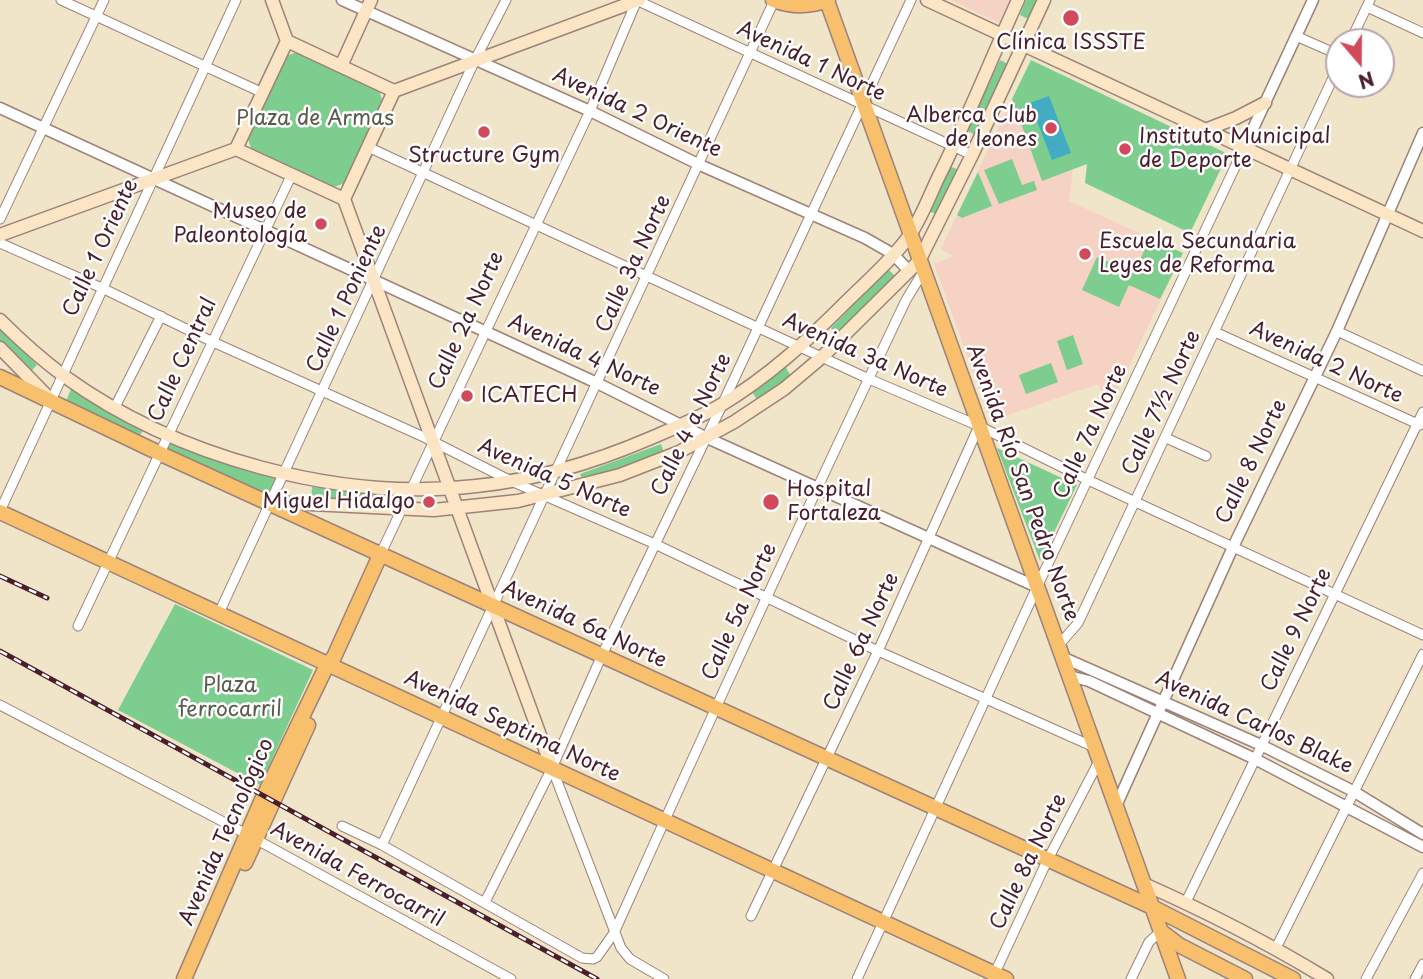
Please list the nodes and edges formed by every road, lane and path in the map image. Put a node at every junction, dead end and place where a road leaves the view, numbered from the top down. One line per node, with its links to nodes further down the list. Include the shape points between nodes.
1 (61, 0): 17 (street)
2 (104, 0): 17 (street)
3 (236, 0): 27 (street, Calle 1 Oriente)
4 (272, 0): 22 (main road)
5 (342, 0): 16 (street, Avenida 2 Oriente)
6 (506, 0): 26 (street, Calle 1 Poniente)
7 (637, 0): 25 (street, Avenida 1 Norte); 26 (main road); 35 (street, Calle 2a Norte)
8 (827, 0): 14 (main road, via 810,6); 33 (main road, Avenida Río San Pedro Norte)
9 (911, 0): 33 (street, Calle 4 a Norte)
10 (927, 0): 20 (main road)
11 (1018, 0): 20 (main road)
12 (1044, 0): 23 (main road)
13 (1313, 0): 21 (street)
14 (774, 1): 25 (street, Calle 3a Norte)
15 (1368, 4): 18 (street); 19 (street)
16 (369, 6): 26 (street, Avenida 2 Oriente); 28 (main road)
17 (96, 18): 27 (street); 36 (street)
18 (1357, 28)
19 (1423, 33)
20 (1002, 36): 23 (main road); 40 (main road)
21 (1296, 36): 24 (street); 32 (street)
22 (287, 41): 28 (main road); 30 (main road)
23 (1022, 45): 37 (main road); 43 (main road)
24 (1325, 49)
25 (750, 53): 33 (street, Avenida 1 Norte); 44 (street, Calle 3a Norte)
26 (475, 60): 29 (main road); 35 (street, Avenida 2 Oriente); 46 (street, Calle 1 Poniente)
27 (204, 66): 30 (street); 48 (street, Calle 1 Oriente)
28 (341, 66): 29 (main road)
29 (394, 91): 39 (main road)
30 (263, 93): 42 (main road)
31 (1325, 94): 45 (street, Calle 7½ Norte)
32 (1265, 103): 37 (main road); 41 (street)
33 (863, 105): 40 (street, Avenida 1 Norte); 50 (street, Calle 4 a Norte); 57 (main road, Avenida Río San Pedro Norte)
34 (0, 108): 36 (street, Avenida 4 Norte)
35 (590, 111): 44 (street, Avenida 2 Oriente); 53 (street, Calle 2a Norte)
36 (44, 129): 48 (street, Avenida 4 Norte); 52 (street)
37 (1205, 130): 41 (main road)
38 (1423, 133): 51 (street, Calle 8 Norte)
39 (368, 147): 46 (street, Avenida 3a Norte); 49 (main road)
40 (953, 148): 43 (street, Avenida 1 Norte); 57 (main road)
41 (1244, 148): 45 (main road); 96 (street, Calle 7a Norte)
42 (236, 149): 47 (main road); 48 (main road)
43 (972, 155): 60 (main road)
44 (700, 164): 50 (street, Avenida 2 Oriente); 61 (street, Calle 3a Norte)
45 (1289, 169): 51 (main road); 69 (street, Calle 7½ Norte)
46 (424, 173): 53 (street, Avenida 3a Norte); 62 (street, Calle 1 Poniente)
47 (292, 174): 49 (main road); 54 (street, Calle Central)
48 (152, 180): 54 (street, Avenida 4 Norte); 56 (main road); 63 (street, Calle 1 Oriente)
49 (344, 198): 62 (main road)
50 (811, 214): 59 (street, Avenida 2 Oriente); 66 (street, Calle 4 a Norte)
51 (1386, 214): 55 (main road); 68 (street, Calle 8 Norte)
52 (0, 219)
53 (536, 225): 61 (street, Avenida 3a Norte); 67 (street, Calle 2a Norte)
54 (266, 230): 62 (street, Avenida 4 Norte); 70 (street, Calle Central)
55 (1423, 231)
56 (0, 235)
57 (910, 235): 59 (main road); 60 (main road, Avenida Río San Pedro Norte)
58 (0, 243): 63 (street, Avenida 5 Norte)
59 (893, 254): 60 (street, Avenida 2 Oriente); 71 (main road)
60 (917, 268): 73 (main road); 78 (street, Calle 5a Norte); 87 (main road, Avenida Río San Pedro Norte)
61 (648, 276): 66 (street, Avenida 3a Norte); 79 (street, Calle 3a Norte)
62 (374, 281): 67 (street, Avenida 4 Norte); 80 (street, Calle 1 Poniente); 91 (main road)
63 (102, 288): 64 (street, Avenida 5 Norte); 75 (street, Calle 1 Oriente)
64 (161, 316): 70 (street, Avenida 5 Norte); 83 (street)
65 (0, 320): 75 (main road)
66 (758, 328): 71 (street, Avenida 3a Norte); 82 (street, Calle 4 a Norte)
67 (486, 331): 79 (street, Avenida 4 Norte); 91 (street, Calle 2a Norte)
68 (1337, 331): 74 (street); 76 (street, Calle 8 Norte)
69 (1215, 332): 76 (street, Avenida 2 Norte); 90 (street, Calle 7½ Norte)
70 (213, 342): 80 (street, Avenida 5 Norte); 88 (street, Calle Central)
71 (801, 347): 73 (street, Avenida 3a Norte); 82 (main road)
72 (0, 348): 81 (main road)
73 (822, 357): 78 (street, Avenida 3a Norte); 89 (main road, via 784,388)
74 (1423, 371)
75 (61, 374): 81 (street, Calle 1 Oriente); 83 (main road)
76 (1315, 376): 86 (street, Avenida 2 Norte); 109 (street, Calle 8 Norte)
77 (0, 377): 81 (main road, Avenida 6a Norte)
78 (869, 379): 87 (street, Avenida 3a Norte); 98 (street, Calle 5a Norte)
79 (597, 383): 85 (street, Avenida 4 Norte); 94 (street, Calle 3a Norte)
80 (323, 392): 91 (street, Avenida 5 Norte); 95 (street, Calle 1 Poniente)
81 (51, 400): 92 (main road, Avenida 6a Norte); 106 (street, Calle 1 Oriente)
82 (722, 405): 85 (main road); 89 (street, Calle 4 a Norte)
83 (115, 407): 88 (main road)
84 (1423, 412): 86 (street, Calle 9 Norte)
85 (682, 425): 89 (street, Avenida 4 Norte); 94 (main road)
86 (1420, 425): 113 (street, Calle 9 Norte)
87 (979, 426): 96 (street, Avenida 3a Norte); 107 (street, Calle 6a Norte); 112 (main road, Avenida Río San Pedro Norte)
88 (170, 435): 92 (street, Calle Central); 95 (main road)
89 (705, 437): 98 (street, Avenida 4 Norte); 101 (main road, via 620,475); 108 (street, Calle 4 a Norte)
90 (1166, 438): 93 (street); 102 (street, Calle 7½ Norte)
91 (433, 442): 97 (street, Avenida 5 Norte); 99 (main road); 100 (street, Calle 2a Norte)
92 (161, 454): 103 (main road, Avenida 6a Norte); 111 (street, Calle Central)
93 (1206, 456)
94 (556, 472): 97 (main road); 101 (street, Calle 3a Norte)
95 (284, 474): 100 (main road); 103 (street, Calle 1 Poniente)
96 (1088, 480): 102 (street, Avenida 3a Norte); 112 (street, Calle 7a Norte)
97 (511, 481): 99 (main road); 101 (street, Avenida 5 Norte)
98 (816, 487): 107 (street, Avenida 4 Norte); 114 (street, Calle 5a Norte)
99 (450, 488): 100 (main road); 104 (main road)
100 (411, 490): 105 (street, Calle 2a Norte)
101 (545, 495): 104 (main road); 108 (street, Avenida 5 Norte); 115 (street, Calle 3a Norte)
102 (1134, 501): 109 (street, Avenida 3a Norte); 120 (street, Calle 7½ Norte, via 1078,623)
103 (268, 502): 105 (main road); 110 (main road, Avenida 6a Norte); 116 (street, Calle 1 Poniente)
104 (457, 508): 105 (main road); 115 (main road)
105 (401, 510): 110 (street, Calle 2a Norte)
106 (0, 512): 111 (main road, Avenida Septima Norte)
107 (929, 540): 112 (street, Avenida 4 Norte); 119 (street, Calle 6a Norte)
108 (655, 544): 114 (street, Avenida 5 Norte); 122 (street, Calle 4 a Norte)
109 (1233, 547): 113 (street, Avenida 3a Norte); 126 (street, Calle 8 Norte)
110 (381, 553): 115 (main road, Avenida 6a Norte); 123 (main road, Calle 2a Norte)
111 (109, 562): 116 (main road, Avenida Septima Norte); 117 (street, Calle Central)
112 (1037, 587): 120 (main road, Avenida Río San Pedro Norte); 125 (street, Calle 7a Norte)
113 (1334, 594): 118 (street, Avenida 3a Norte); 131 (street, Calle 9 Norte)
114 (766, 599): 119 (street, Avenida 5 Norte); 128 (street, Calle 5a Norte)
115 (493, 606): 122 (main road, Avenida 6a Norte); 130 (street, Calle 3a Norte); 135 (main road)
116 (219, 613): 123 (main road, Avenida Septima Norte)
117 (78, 626)
118 (1423, 635)
119 (878, 651): 125 (street, Avenida 5 Norte); 133 (street, Calle 6a Norte)
120 (1060, 651): 124 (main road, Avenida Río San Pedro Norte); 126 (street, Avenida Carlos Blake)
121 (1423, 654): 136 (street)
122 (602, 655): 128 (main road, Avenida 6a Norte); 135 (street, Calle 4 a Norte)
123 (331, 664): 130 (main road, Avenida Septima Norte); 143 (main road, Avenida Tecnológico)
124 (1069, 676): 129 (street, Avenida Carlos Blake); 132 (main road, Avenida Río San Pedro Norte)
125 (986, 698): 132 (street, Avenida 5 Norte); 139 (street, Calle 7a Norte)
126 (1164, 700): 129 (street, Calle 8 Norte); 131 (street, Avenida Carlos Blake)
127 (0, 705): 143 (street, Avenida Ferrocarril)
128 (714, 708): 133 (main road, Avenida 6a Norte); 140 (street, Calle 5a Norte)
129 (1158, 713): 134 (street, Avenida Carlos Blake); 138 (street, Calle 8 Norte)
130 (441, 718): 135 (main road, Avenida Septima Norte); 144 (street, Calle 3a Norte)
131 (1261, 745): 134 (street, Calle 9 Norte); 136 (street, Avenida Carlos Blake)
132 (1097, 754): 138 (main road, Avenida Río San Pedro Norte); 146 (street, Calle 8a Norte)
133 (826, 758): 139 (main road, Avenida 6a Norte); 147 (street, Calle 6a Norte)
134 (1255, 759): 137 (street, Avenida Carlos Blake); 151 (street, Calle 9 Norte)
135 (552, 768): 140 (main road, Avenida Septima Norte); 150 (street, Calle 4 a Norte); 156 (street)
136 (1353, 791): 137 (street); 142 (street, Avenida Carlos Blake)
137 (1346, 805): 145 (street, Avenida Carlos Blake); 157 (street)
138 (1116, 806): 149 (main road, Avenida Río San Pedro Norte)
139 (934, 809): 146 (main road, Avenida 6a Norte); 154 (street, Calle 7a Norte)
140 (665, 820): 147 (main road, Avenida Septima Norte); 156 (street, Calle 5a Norte)
141 (342, 826): 144 (street)
142 (1423, 834)
143 (251, 837): 160 (main road, Avenida Tecnológico); 161 (main road, Avenida Tecnológico); 162 (street, Avenida Ferrocarril)
144 (382, 845): 150 (street)
145 (1423, 847)
146 (1047, 861): 152 (main road, Avenida 6a Norte); 159 (street, Calle 8a Norte)
147 (773, 870): 153 (street, Calle 6a Norte); 154 (main road, Avenida Septima Norte)
148 (1423, 873): 170 (street)
149 (1144, 884): 151 (main road); 152 (main road, Avenida Río San Pedro Norte)
150 (485, 902): 156 (street, Calle 5a Norte, via 582,958 597,957)
151 (1186, 902): 157 (main road)
152 (1152, 907): 155 (main road, Avenida Río San Pedro Norte); 168 (main road, Avenida 6a Norte)
153 (751, 916)
154 (885, 922): 159 (main road, Avenida Septima Norte); 164 (street, Calle 7a Norte)
155 (1161, 932): 165 (street, via 1149,942); 166 (main road, Avenida Río San Pedro Norte); 167 (main road)
156 (614, 933): 163 (street, via 630,959)
157 (1276, 948): 169 (main road)
158 (1423, 964): 171 (street)
159 (998, 977)
160 (184, 979)
161 (192, 979)
162 (511, 979)
163 (664, 979)
164 (858, 979)
165 (1131, 979)
166 (1178, 979)
167 (1245, 979)
168 (1293, 979)
169 (1327, 979)
170 (1366, 979)
171 (1415, 979)

